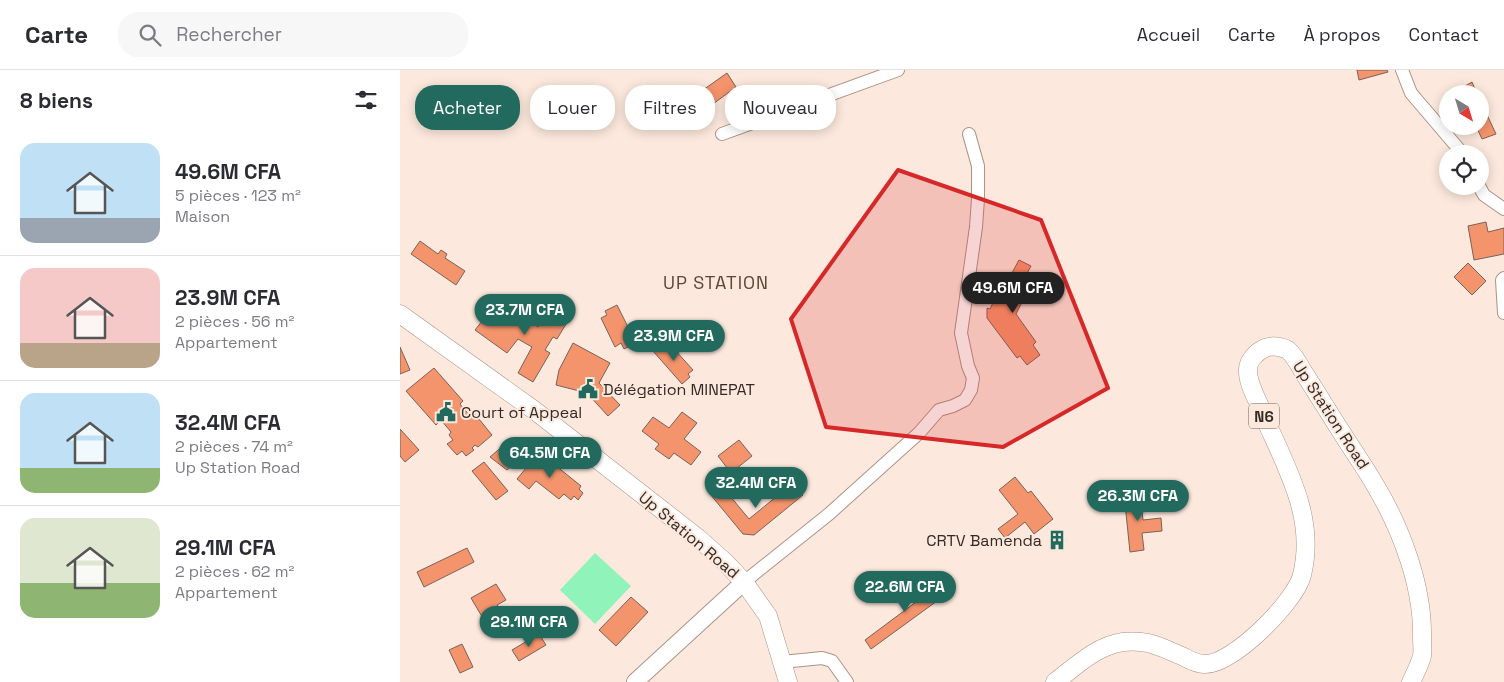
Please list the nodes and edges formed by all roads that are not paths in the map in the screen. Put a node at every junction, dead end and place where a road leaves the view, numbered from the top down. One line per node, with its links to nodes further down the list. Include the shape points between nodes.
1 (898, 70): 3 (street)
2 (1402, 70): 5 (street, via 1411,93)
3 (722, 134)
4 (969, 134): 11 (street, via 978,166 978,199 961,334 973,378 971,390 965,400 939,410 919,433 829,514)
5 (1454, 145)
6 (1484, 195): 7 (street)
7 (1504, 209)
8 (1504, 278): 9 (street)
9 (1504, 313)
10 (400, 314): 11 (highway, Up Station Road, via 550,423 698,538)
11 (744, 582): 12 (highway, Up Station Road, via 768,616); 13 (main road)
12 (782, 662): 14 (highway, Up Station Road); 15 (street, via 822,658 832,661)
13 (635, 682)
14 (788, 682)
15 (847, 682)
16 (1055, 682): 17 (highway, Up Station Road / N6, via 1095,651 1121,642 1144,641 1206,664 1227,656 1258,635 1293,595 1302,577 1306,547 1304,513 1290,471 1250,382 1248,367 1263,349 1276,345 1289,351 1300,367 1379,491 1398,530 1417,586 1422,621 1422,656)
17 (1411, 682)

